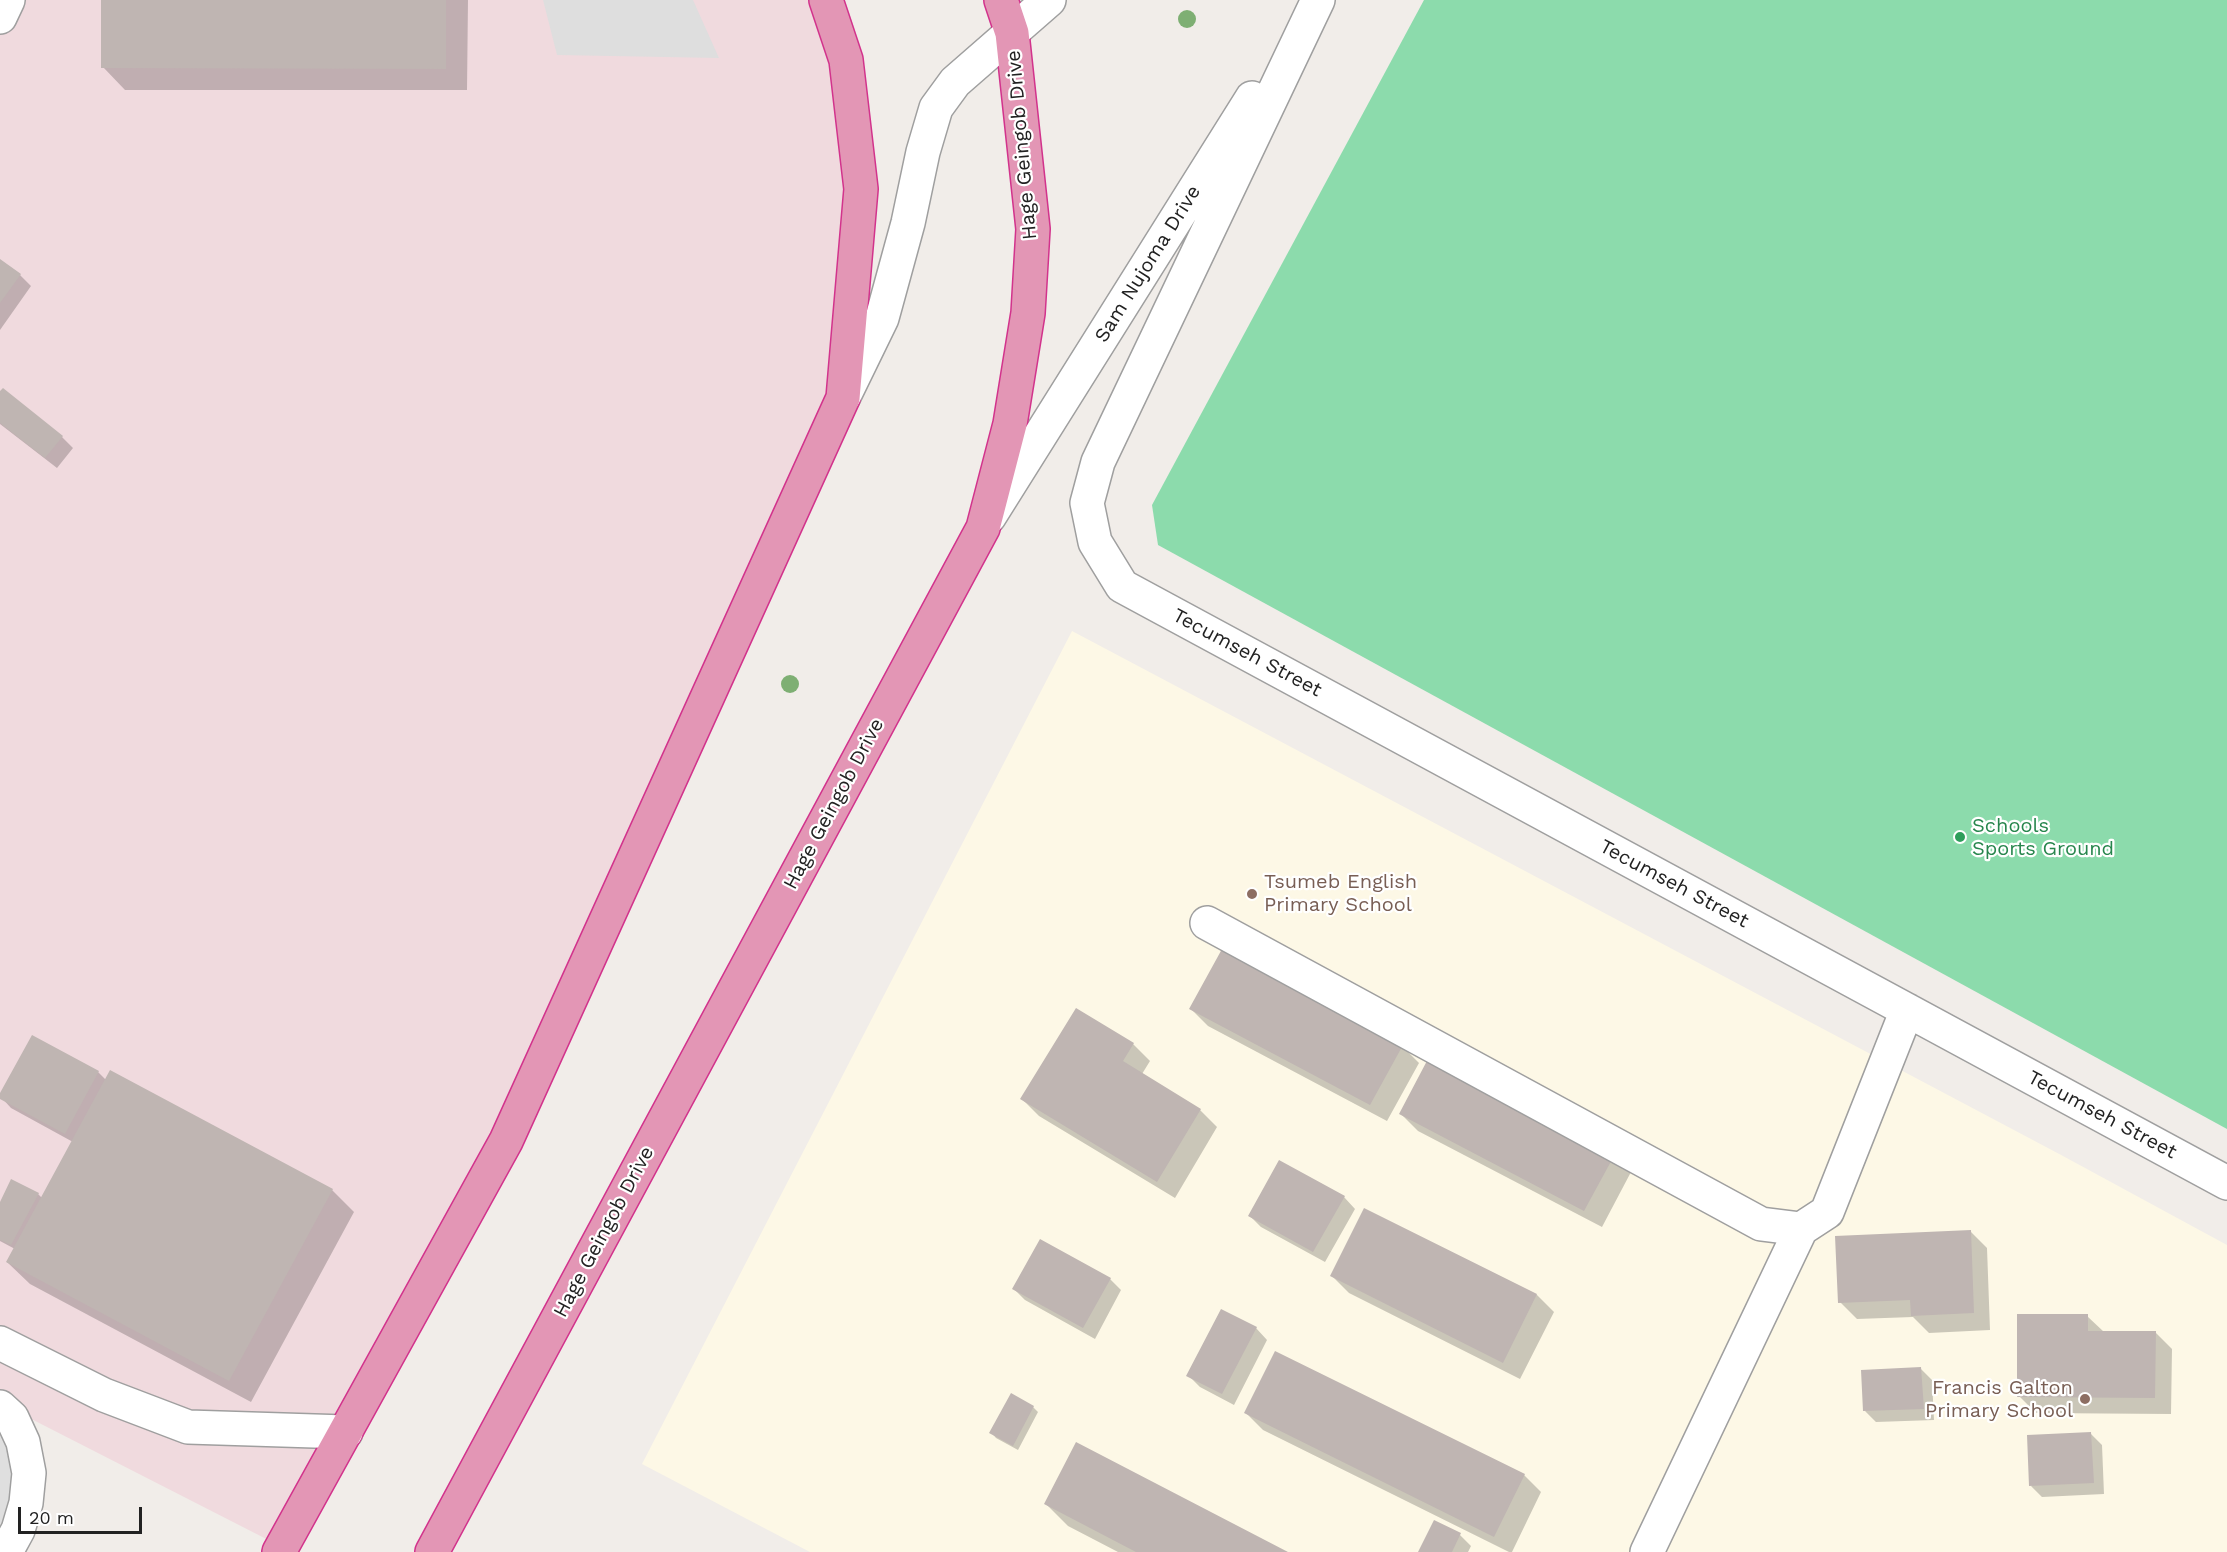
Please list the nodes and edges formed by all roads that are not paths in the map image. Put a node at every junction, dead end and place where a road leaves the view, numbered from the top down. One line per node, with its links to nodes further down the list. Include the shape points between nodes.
1 (8, 0): 7 (street)
2 (826, 0): 9 (highway, via 846,60 861,189)
3 (1001, 0): 8 (highway, Hage Geingob Drive)
4 (1049, 0): 8 (street)
5 (1313, 0): 10 (street, Sam Nujoma Drive)
6 (1318, 0): 12 (street, Tecumseh Street, via 1098,462 1087,503 1095,542 1122,586)
7 (0, 17)
8 (1012, 33): 9 (street, via 955,82 936,108 882,318); 10 (highway, Hage Geingob Drive, via 1033,240 1028,314 1010,424)
9 (843, 398): 17 (highway, via 506,1141)
10 (982, 528): 20 (highway, Hage Geingob Drive)
11 (1207, 923): 14 (street, via 1761,1224)
12 (1907, 1010): 13 (street, Tecumseh Street); 14 (street, via 1827,1212)
13 (2227, 1183)
14 (1801, 1229): 21 (street)
15 (0, 1343): 17 (street, via 104,1395 188,1426)
16 (0, 1407): 18 (street, via 12,1418 23,1442 29,1473 26,1503)
17 (346, 1432): 19 (highway)
18 (6, 1552)
19 (279, 1552)
20 (432, 1552)
21 (1647, 1552)

